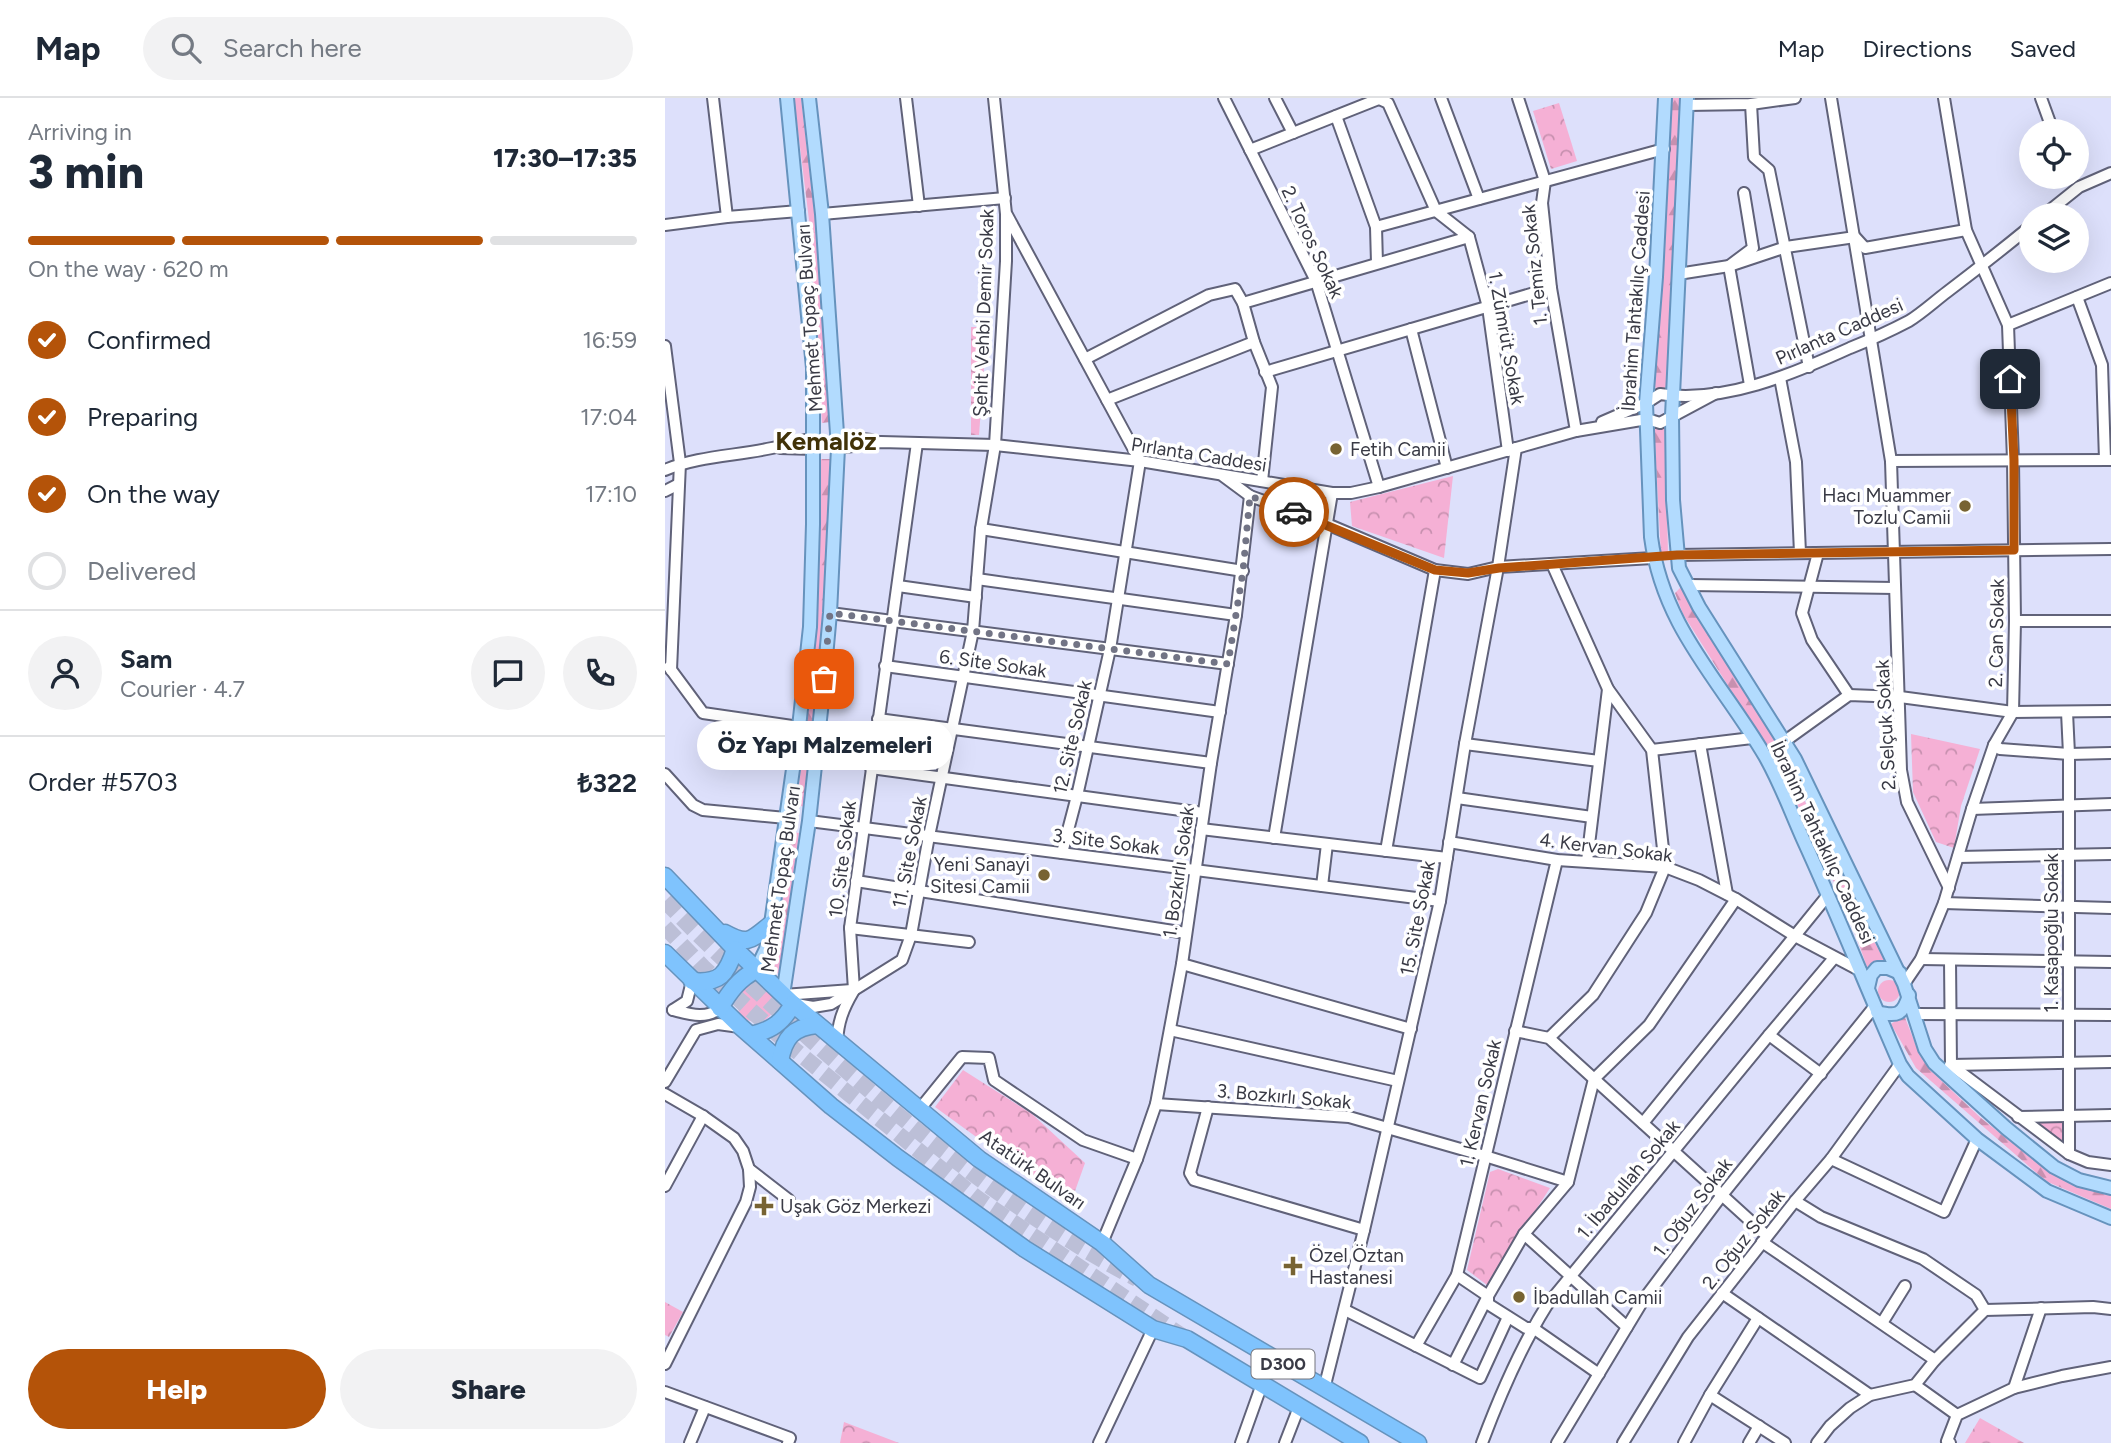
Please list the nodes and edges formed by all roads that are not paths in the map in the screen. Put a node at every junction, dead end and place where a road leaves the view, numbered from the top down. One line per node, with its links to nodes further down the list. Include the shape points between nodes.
1 (713, 98): 36 (street)
2 (787, 98): 32 (main road, Mehmet Topaç Bulvarı)
3 (809, 98): 34 (main road, Mehmet Topaç Bulvarı)
4 (906, 98): 31 (street)
5 (994, 98): 28 (street, Şehit Vehbi Demir Sokak)
6 (1224, 98): 22 (street, 2. Toros Sokak)
7 (1275, 98): 20 (street)
8 (1379, 98): 18 (street); 33 (street, via 1388,103)
9 (1441, 98): 29 (street)
10 (1518, 98): 25 (street, 1. Temiz Sokak)
11 (1665, 98): 21 (main road, İbrahim Tahtakılıç Caddesi)
12 (1795, 98): 17 (street)
13 (1831, 98): 42 (street, 2. Selçuk Sokak)
14 (1944, 98): 39 (street, 2. Can Sokak)
15 (2041, 98): 19 (street)
16 (1687, 101): 17 (street); 49 (main road, İbrahim Tahtakılıç Caddesi)
17 (1751, 104): 43 (street, via 1754,157 1769,170)
18 (1336, 116): 20 (street); 38 (street)
19 (2049, 119)
20 (1293, 133): 22 (street)
21 (1664, 149): 25 (street); 70 (main road, İbrahim Tahtakılıç Caddesi)
22 (1250, 150): 50 (street, 2. Toros Sokak)
23 (2111, 173): 24 (street)
24 (2089, 179)
25 (1545, 181): 29 (street); 52 (street, 1. Temiz Sokak, via 1542,203)
26 (2070, 189): 30 (street)
27 (1744, 193): 47 (street, via 1753,248)
28 (1005, 198): 31 (street); 35 (street, Şehit Vehbi Demir Sokak)
29 (1479, 199): 33 (street)
30 (2056, 203)
31 (919, 206): 34 (street)
32 (799, 211): 36 (street); 76 (main road, Mehmet Topaç Bulvarı, via 813,368)
33 (1436, 211): 38 (street); 41 (street)
34 (822, 214): 74 (main road, Mehmet Topaç Bulvarı)
35 (1006, 214): 44 (street); 45 (street, Şehit Vehbi Demir Sokak)
36 (727, 217): 37 (street)
37 (665, 225)
38 (1376, 227): 46 (street)
39 (1966, 230): 42 (street, via 1865,248); 48 (street, 2. Can Sokak)
40 (2019, 235): 48 (street, Pırlanta Caddesi)
41 (1469, 237): 46 (street); 55 (street, 1. Zümrüt Sokak)
42 (1854, 237): 43 (street); 58 (street, 2. Selçuk Sokak)
43 (1786, 247): 47 (street); 63 (street)
44 (1031, 260): 45 (street, via 1018,254); 62 (street)
45 (1006, 261): 77 (street, Şehit Vehbi Demir Sokak)
46 (1377, 263): 50 (street)
47 (1729, 266): 49 (street); 66 (street)
48 (1981, 266): 56 (street, 2. Can Sokak); 58 (street, Pırlanta Caddesi, via 1910,320)
49 (1678, 274): 68 (main road, İbrahim Tahtakılıç Caddesi)
50 (1316, 281): 54 (street); 61 (street, 2. Toros Sokak)
51 (2111, 283): 53 (street)
52 (1551, 288): 55 (street); 73 (street, 1. Temiz Sokak)
53 (2077, 297): 56 (street); 80 (street, via 2102,365)
54 (1243, 303): 59 (street); 62 (street, via 1235,289 1209,295)
55 (1488, 307): 57 (street); 78 (street, 1. Zümrüt Sokak)
56 (2008, 326): 79 (street, 2. Can Sokak)
57 (1411, 329): 61 (street); 84 (street)
58 (1870, 339): 63 (street, Pırlanta Caddesi); 82 (street, 2. Selçuk Sokak)
59 (1254, 342): 64 (street); 69 (street)
60 (665, 346): 83 (street)
61 (1338, 350): 64 (street); 89 (street, 2. Toros Sokak)
62 (1085, 359): 69 (street)
63 (1809, 367): 65 (street, Pırlanta Caddesi)
64 (1265, 372): 87 (street, via 1272,387)
65 (1780, 378): 66 (street, Pırlanta Caddesi); 99 (street, via 1796,462)
66 (1750, 386): 67 (street, Pırlanta Caddesi)
67 (1716, 393): 68 (street, Pırlanta Caddesi); 71 (street, Pırlanta Caddesi)
68 (1673, 397): 70 (street, Pırlanta Caddesi, via 1660,394); 71 (main road, İbrahim Tahtakılıç Caddesi)
69 (1107, 400): 81 (street)
70 (1646, 403): 72 (main road, İbrahim Tahtakılıç Caddesi); 73 (street, Pırlanta Caddesi)
71 (1672, 416): 72 (street, Pırlanta Caddesi, via 1660,423); 101 (main road, İbrahim Tahtakılıç Caddesi)
72 (1647, 419): 73 (street, Pırlanta Caddesi); 102 (main road, İbrahim Tahtakılıç Caddesi)
73 (1581, 430): 78 (street, Pırlanta Caddesi)
74 (837, 442): 75 (street, Pırlanta Caddesi); 76 (main road, via 825,453); 76 (main road, via 831,431 823,430); 114 (main road, Mehmet Topaç Bulvarı)
75 (917, 443): 77 (street, Pırlanta Caddesi); 109 (street, 10. Site Sokak)
76 (814, 444): 83 (street, via 795,441); 134 (main road, Mehmet Topaç Bulvarı, via 810,627)
77 (995, 446): 81 (street, Pırlanta Caddesi); 94 (street, 11. Site Sokak)
78 (1512, 449): 84 (street, Pırlanta Caddesi); 104 (street, 15. Site Sokak)
79 (2014, 460): 80 (street); 82 (street); 96 (street, 2. Can Sokak)
80 (2108, 460)
81 (1140, 461): 86 (street, Pırlanta Caddesi); 97 (street, 12. Site Sokak)
82 (1891, 461): 98 (street, 2. Selçuk Sokak)
83 (680, 464): 85 (street); 88 (street)
84 (1447, 468): 89 (street, Pırlanta Caddesi)
85 (665, 470)
86 (1221, 475): 87 (street, Pırlanta Caddesi); 92 (street)
87 (1262, 481): 91 (street, Pırlanta Caddesi)
88 (679, 484): 90 (street); 122 (street)
89 (1379, 487): 91 (street, Pırlanta Caddesi)
90 (665, 491)
91 (1332, 493): 93 (street)
92 (1250, 496): 93 (street); 106 (street, 1. Bozkırlı Sokak)
93 (1327, 524): 105 (street); 162 (street)
94 (981, 529): 97 (street); 107 (street, 11. Site Sokak)
95 (2111, 549): 96 (street)
96 (2014, 550): 98 (street); 117 (street, 2. Can Sokak)
97 (1125, 552): 106 (street); 113 (street, 12. Site Sokak)
98 (1893, 552): 100 (street); 111 (street, 2. Selçuk Sokak)
99 (1800, 553): 100 (street); 101 (street)
100 (1818, 553): 110 (street)
101 (1677, 555): 102 (main road); 108 (main road, İbrahim Tahtakılıç Caddesi)
102 (1653, 558): 103 (street); 136 (main road, İbrahim Tahtakılıç Caddesi, via 1683,634)
103 (1552, 564): 104 (street); 125 (street)
104 (1499, 568): 105 (street, via 1468,573); 138 (street, 15. Site Sokak)
105 (1435, 570): 165 (street)
106 (1243, 571): 115 (street, 1. Bozkırlı Sokak)
107 (977, 579): 112 (street, 11. Site Sokak); 113 (street)
108 (1689, 585): 110 (street); 137 (main road, İbrahim Tahtakılıç Caddesi)
109 (898, 586): 112 (street); 116 (street, 10. Site Sokak)
110 (1808, 587): 111 (street); 126 (street, via 1802,613 1812,640)
111 (1895, 588): 128 (street, 2. Selçuk Sokak)
112 (976, 597): 119 (street, 11. Site Sokak)
113 (1119, 599): 115 (street); 120 (street, 12. Site Sokak)
114 (830, 613): 116 (street); 158 (main road, Mehmet Topaç Bulvarı)
115 (1236, 615): 121 (street, 1. Bozkırlı Sokak)
116 (892, 621): 119 (street); 123 (street, 10. Site Sokak)
117 (2015, 621): 118 (street); 131 (street, 2. Can Sokak)
118 (2111, 621)
119 (973, 631): 120 (street); 124 (street, 11. Site Sokak)
120 (1109, 649): 121 (street); 127 (street, 12. Site Sokak)
121 (1228, 664): 130 (street, 1. Bozkırlı Sokak)
122 (668, 666): 134 (street, via 703,713)
123 (885, 666): 124 (street, 6. Site Sokak); 133 (street, 10. Site Sokak)
124 (963, 677): 127 (street, 6. Site Sokak); 135 (street, 11. Site Sokak)
125 (1608, 689): 142 (street); 145 (street)
126 (1849, 695): 128 (street); 137 (street)
127 (1100, 696): 130 (street, 6. Site Sokak); 141 (street, 12. Site Sokak)
128 (1900, 697): 131 (street); 178 (street, 2. Selçuk Sokak, via 1901,770 1907,802)
129 (2111, 711): 132 (street)
130 (1220, 712): 146 (street, 1. Bozkırlı Sokak)
131 (2013, 712): 132 (street); 140 (street, 2. Can Sokak)
132 (2067, 712): 144 (street, 1. Kasapoğlu Sokak)
133 (878, 719): 135 (street); 147 (street, 10. Site Sokak)
134 (799, 727): 157 (main road, Mehmet Topaç Bulvarı)
135 (952, 729): 141 (street); 149 (street, 11. Site Sokak)
136 (1752, 738): 139 (street); 180 (main road, İbrahim Tahtakılıç Caddesi, via 1766,757)
137 (1785, 741): 204 (main road, İbrahim Tahtakılıç Caddesi)
138 (1465, 744): 145 (street); 151 (street, 15. Site Sokak)
139 (1700, 744): 142 (street); 181 (street)
140 (1994, 745): 144 (street); 154 (street, 2. Can Sokak)
141 (1088, 747): 146 (street); 150 (street, 12. Site Sokak)
142 (1652, 750): 173 (street)
143 (2111, 753): 144 (street)
144 (2069, 754): 153 (street, 1. Kasapoğlu Sokak)
145 (1599, 761): 156 (street)
146 (1211, 763): 155 (street, 1. Bozkırlı Sokak)
147 (871, 768): 149 (street); 159 (street, 10. Site Sokak)
148 (665, 774): 157 (street, via 703,810)
149 (941, 777): 150 (street); 161 (street, 11. Site Sokak)
150 (1077, 796): 155 (street); 166 (street, 12. Site Sokak)
151 (1457, 798): 156 (street); 163 (street, 15. Site Sokak)
152 (2111, 804): 153 (street)
153 (2069, 806): 154 (street); 167 (street, 1. Kasapoğlu Sokak)
154 (1972, 809): 169 (street, 2. Can Sokak)
155 (1203, 813): 160 (street, 1. Bozkırlı Sokak)
156 (1592, 817): 172 (street)
157 (786, 818): 158 (main road); 186 (main road, Mehmet Topaç Bulvarı)
158 (809, 821): 159 (street, 3. Site Sokak); 207 (main road, Mehmet Topaç Bulvarı)
159 (863, 828): 161 (street, 3. Site Sokak); 176 (street, 10. Site Sokak)
160 (1201, 829): 162 (street); 174 (street, 1. Bozkırlı Sokak)
161 (929, 836): 166 (street, 3. Site Sokak); 179 (street, 11. Site Sokak)
162 (1274, 838): 164 (street)
163 (1450, 842): 170 (street, 15. Site Sokak); 171 (street, 4. Kervan Sokak)
164 (1327, 844): 165 (street); 177 (street)
165 (1385, 851): 170 (street)
166 (1062, 853): 174 (street, 3. Site Sokak)
167 (2069, 855): 168 (street); 169 (street); 184 (street, 1. Kasapoğlu Sokak)
168 (2111, 855)
169 (1958, 857): 178 (street, 2. Can Sokak)
170 (1447, 858): 182 (street, 15. Site Sokak)
171 (1557, 860): 172 (street, 4. Kervan Sokak); 220 (street, 1. Kervan Sokak)
172 (1587, 861): 173 (street, 4. Kervan Sokak)
173 (1665, 867): 181 (street, 4. Kervan Sokak); 222 (street, via 1646,913 1593,995)
174 (1196, 870): 177 (street, 3. Site Sokak); 189 (street, 1. Bozkırlı Sokak)
175 (665, 876): 187 (highway, Atatürk Bulvarı)
176 (856, 881): 179 (street); 188 (street, 10. Site Sokak)
177 (1322, 886): 182 (street, 3. Site Sokak)
178 (1949, 888): 183 (street, 2. Can Sokak)
179 (920, 891): 189 (street); 190 (street, 11. Site Sokak)
180 (1828, 895): 191 (street); 202 (main road, İbrahim Tahtakılıç Caddesi)
181 (1731, 897): 191 (street, 4. Kervan Sokak); 230 (street, via 1649,1025)
182 (1440, 901): 218 (street, 15. Site Sokak)
183 (1944, 903): 184 (street); 196 (street, 2. Can Sokak)
184 (2069, 908): 185 (street); 198 (street, 1. Kasapoğlu Sokak)
185 (2111, 908)
186 (771, 924): 187 (highway, via 753,938 740,941); 201 (main road, Mehmet Topaç Bulvarı)
187 (714, 928): 193 (highway, Atatürk Bulvarı)
188 (850, 928): 190 (street); 206 (street, 10. Site Sokak)
189 (1186, 933): 200 (street, 1. Bozkırlı Sokak)
190 (911, 935): 192 (street); 206 (street, 11. Site Sokak, via 902,960)
191 (1795, 936): 195 (street, 4. Kervan Sokak); 241 (street)
192 (969, 942)
193 (735, 949): 201 (highway, Atatürk Bulvarı); 203 (highway, via 722,976 714,981)
194 (665, 953): 203 (highway)
195 (1834, 958): 202 (street, 4. Kervan Sokak); 221 (street, 1. İbadullah Sokak)
196 (1921, 959): 197 (street); 204 (street, 2. Can Sokak)
197 (1950, 960): 198 (street); 212 (street)
198 (2069, 961): 199 (street); 213 (street, 1. Kasapoğlu Sokak)
199 (2111, 962)
200 (1182, 964): 217 (street, 1. Bozkırlı Sokak); 218 (street)
201 (756, 970): 207 (highway, Atatürk Bulvarı); 209 (highway, via 743,976)
202 (1861, 971): 205 (main road, İbrahim Tahtakılıç Caddesi)
203 (692, 981): 208 (street, via 687,1001); 209 (highway)
204 (1904, 984): 205 (main road, via 1888,968 1877,968); 210 (main road, via 1905,1007 1898,1014); 211 (main road, İbrahim Tahtakılıç Caddesi)
205 (1868, 988): 210 (main road, İbrahim Tahtakılıç Caddesi)
206 (855, 990): 207 (street, 11. Site Sokak, via 831,1004 813,1007); 223 (street, via 842,1011)
207 (788, 999): 215 (highway, Atatürk Bulvarı); 219 (highway, via 786,1016 777,1026)
208 (669, 1008): 209 (street, via 701,1015); 216 (street, via 694,1022)
209 (720, 1008): 219 (highway)
210 (1876, 1009): 227 (main road, İbrahim Tahtakılıç Caddesi); 229 (street, 1. Oğuz Sokak)
211 (1915, 1014): 212 (street); 228 (main road, İbrahim Tahtakılıç Caddesi, via 1925,1049)
212 (1950, 1014): 213 (street); 228 (street)
213 (2069, 1014): 214 (street); 225 (street, 1. Kasapoğlu Sokak)
214 (2111, 1015)
215 (817, 1026): 223 (highway, Atatürk Bulvarı); 224 (highway, via 803,1026 790,1036)
216 (696, 1030): 219 (street, via 718,1024); 232 (street)
217 (1170, 1030): 231 (street); 234 (street, 1. Bozkırlı Sokak)
218 (1411, 1030): 231 (street, 15. Site Sokak)
219 (746, 1031): 224 (highway)
220 (1515, 1031): 222 (street); 246 (street, 1. Kervan Sokak)
221 (1769, 1035): 229 (street); 244 (street, 1. İbadullah Sokak)
222 (1549, 1038): 230 (street)
223 (837, 1042): 236 (highway, Atatürk Bulvarı)
224 (780, 1061): 277 (highway, via 888,1150 1025,1250)
225 (2069, 1061): 226 (street); 228 (street); 240 (street, 1. Kasapoğlu Sokak)
226 (2111, 1062)
227 (1900, 1064): 243 (main road, İbrahim Tahtakılıç Caddesi); 248 (street, 2. Oğuz Sokak)
228 (1946, 1068): 239 (street); 254 (main road, İbrahim Tahtakılıç Caddesi, via 2006,1128 2054,1167 2079,1180)
229 (1821, 1074): 255 (street, 1. Oğuz Sokak)
230 (1594, 1079): 241 (street); 252 (street)
231 (1398, 1081): 242 (street, 15. Site Sokak)
232 (665, 1082)
233 (665, 1094): 237 (street)
234 (1156, 1104): 235 (street, 3. Bozkırlı Sokak); 247 (street, 1. Bozkırlı Sokak)
235 (1208, 1107): 242 (street, 3. Bozkırlı Sokak, via 1349,1117); 259 (street, via 1190,1173 1194,1180)
236 (919, 1110): 247 (street, via 962,1057 989,1058 994,1080 1083,1140); 262 (highway, Atatürk Bulvarı, via 979,1159)
237 (703, 1115): 250 (street, via 734,1138); 251 (street)
238 (2111, 1115): 240 (street)
239 (2018, 1116): 240 (street); 245 (street)
240 (2069, 1116): 245 (street, 1. Kasapoğlu Sokak)
241 (1643, 1123): 244 (street)
242 (1387, 1128): 246 (street, 3. Bozkırlı Sokak); 259 (street, 15. Site Sokak)
243 (1977, 1139): 248 (street, via 1944,1212); 258 (main road, İbrahim Tahtakılıç Caddesi, via 2047,1191)
244 (1674, 1152): 255 (street); 264 (street, 1. İbadullah Sokak)
245 (2069, 1154): 249 (street)
246 (1485, 1156): 252 (street, 3. Bozkırlı Sokak); 263 (street, 1. Kervan Sokak)
247 (1137, 1159): 262 (street, 1. Bozkırlı Sokak)
248 (1831, 1159): 257 (street, 2. Oğuz Sokak)
249 (2111, 1165)
250 (749, 1169): 256 (street); 278 (street, via 746,1202)
251 (669, 1172): 253 (street)
252 (1569, 1182): 260 (street)
253 (665, 1186)
254 (2111, 1188)
255 (1722, 1195): 261 (street); 275 (street, 1. Oğuz Sokak)
256 (789, 1200)
257 (1795, 1201): 261 (street, 2. Oğuz Sokak); 271 (street, via 1821,1217 1923,1259 1976,1295)
258 (2111, 1218)
259 (1364, 1230): 270 (street, 15. Site Sokak)
260 (1524, 1234): 264 (street); 267 (street)
261 (1765, 1239): 266 (street, 2. Oğuz Sokak); 274 (street)
262 (1102, 1243): 287 (highway, Atatürk Bulvarı / D300, via 1149,1285)
263 (1457, 1276): 267 (street); 279 (street, 1. Kervan Sokak)
264 (1571, 1276): 275 (street); 276 (street, 1. İbadullah Sokak)
265 (1905, 1286): 274 (street)
266 (1722, 1293): 273 (street); 305 (street, 2. Oğuz Sokak, via 1688,1337)
267 (1488, 1296): 272 (street, via 1488,1304); 282 (street)
268 (2041, 1308): 269 (street); 271 (street); 288 (street)
269 (2111, 1309)
270 (1345, 1310): 279 (street); 287 (street, 15. Site Sokak)
271 (1985, 1310): 280 (street)
272 (1508, 1317): 276 (street); 282 (street, via 1480,1378)
273 (1758, 1318): 290 (street); 291 (street)
274 (1882, 1324): 280 (street)
275 (1627, 1327): 284 (street, 1. Oğuz Sokak)
276 (1533, 1328): 284 (street); 303 (street, 1. İbadullah Sokak)
277 (1153, 1329): 285 (highway, D300, via 1187,1339); 299 (street)
278 (669, 1345): 281 (street)
279 (1416, 1346): 282 (street)
280 (1935, 1360): 286 (street)
281 (665, 1364)
282 (1453, 1365)
283 (2111, 1367): 288 (street)
284 (1599, 1374): 304 (street, 1. Oğuz Sokak)
285 (1262, 1384): 293 (highway, D300); 300 (street)
286 (1915, 1385): 291 (street); 294 (street)
287 (1324, 1388): 302 (highway, Atatürk Bulvarı / D300)
288 (2014, 1388): 294 (street)
289 (665, 1392): 292 (street)
290 (1710, 1395): 295 (street); 306 (street)
291 (1870, 1395): 309 (street, via 1840,1417)
292 (705, 1407): 297 (street); 298 (street, via 790,1438)
293 (1299, 1407): 296 (highway, D300); 301 (street)
294 (1957, 1415): 310 (street)
295 (1759, 1426): 307 (street); 308 (street)
296 (1356, 1442)
297 (690, 1443)
298 (789, 1443)
299 (1099, 1443)
300 (1241, 1443)
301 (1285, 1443)
302 (1418, 1443)
303 (1482, 1443)
304 (1557, 1443)
305 (1623, 1443)
306 (1684, 1443)
307 (1749, 1443)
308 (1785, 1443)
309 (1817, 1443)
310 (1950, 1443)

